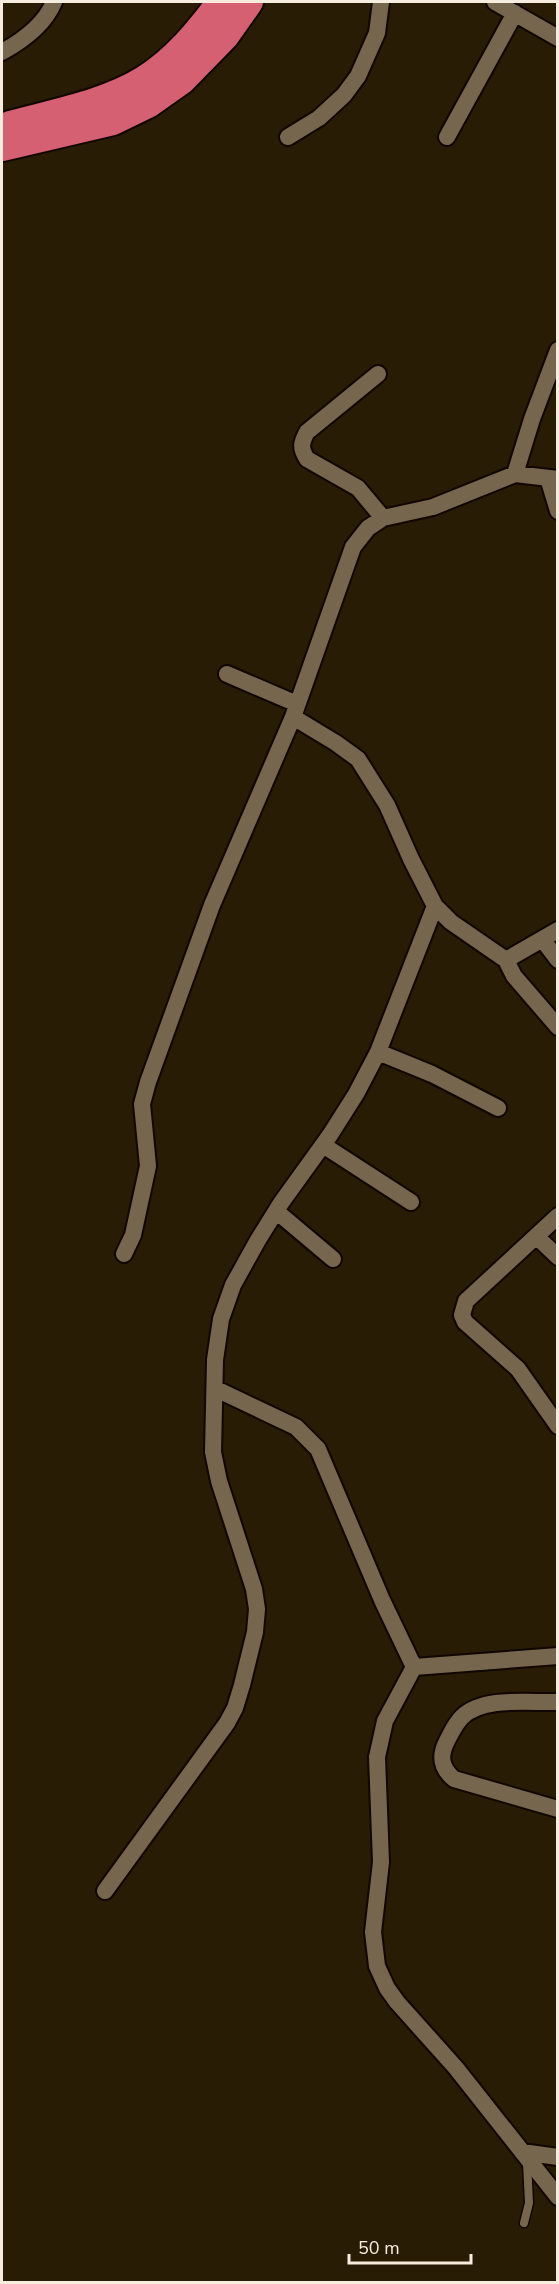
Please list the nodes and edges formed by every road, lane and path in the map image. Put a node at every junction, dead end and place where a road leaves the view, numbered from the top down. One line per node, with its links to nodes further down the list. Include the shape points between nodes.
1 (54, 2): 8 (street, via 31,33)
2 (221, 2): 9 (highway, via 196,35 145,80 115,94)
3 (249, 2): 12 (highway, via 225,36 182,80 147,104 112,121)
4 (381, 2): 10 (street, via 377,33 358,76 319,118)
5 (495, 2): 6 (street)
6 (515, 13): 7 (street); 11 (street)
7 (558, 38)
8 (2, 52)
9 (2, 127)
10 (288, 136)
11 (447, 137)
12 (2, 147)
13 (558, 350): 15 (street)
14 (378, 374): 18 (street, via 308,432 301,443 307,459 358,488)
15 (514, 474): 16 (street); 18 (street, via 433,507)
16 (553, 478): 17 (street)
17 (558, 511)
18 (383, 518): 20 (street, via 368,528 353,547)
19 (227, 674): 20 (street)
20 (295, 710): 21 (street, via 358,759 387,805); 34 (street, via 212,905 148,1082 142,1104 148,1166 133,1235)
21 (435, 906): 24 (street, via 451,922); 27 (street)
22 (558, 930): 23 (street)
23 (542, 939): 24 (street); 25 (street)
24 (506, 960): 26 (street, via 514,976)
25 (558, 960)
26 (558, 1027)
27 (378, 1052): 28 (street); 29 (street)
28 (498, 1108)
29 (323, 1145): 30 (street); 31 (street)
30 (411, 1202)
31 (276, 1211): 36 (street); 37 (street, via 233,1285 221,1318 215,1360)
32 (558, 1216): 33 (street)
33 (537, 1237): 35 (street); 38 (street, via 466,1301 462,1315 518,1369)
34 (124, 1254)
35 (558, 1257)
36 (333, 1259)
37 (216, 1389): 40 (street, via 296,1427 318,1449); 43 (street, via 212,1437 215,1465 254,1589 255,1632 235,1708 227,1723)
38 (558, 1426)
39 (558, 1656): 40 (street)
40 (414, 1667): 44 (street, via 386,1721 378,1747 381,1862 374,1954 382,1978 397,2002 456,2067)
41 (558, 1702): 42 (street, via 475,1708 456,1723 442,1755 443,1765 454,1779)
42 (558, 1809)
43 (105, 1891)
44 (524, 2155): 45 (street); 46 (street); 47 (lane, via 529,2203)
45 (558, 2157)
46 (558, 2198)
47 (524, 2223)

